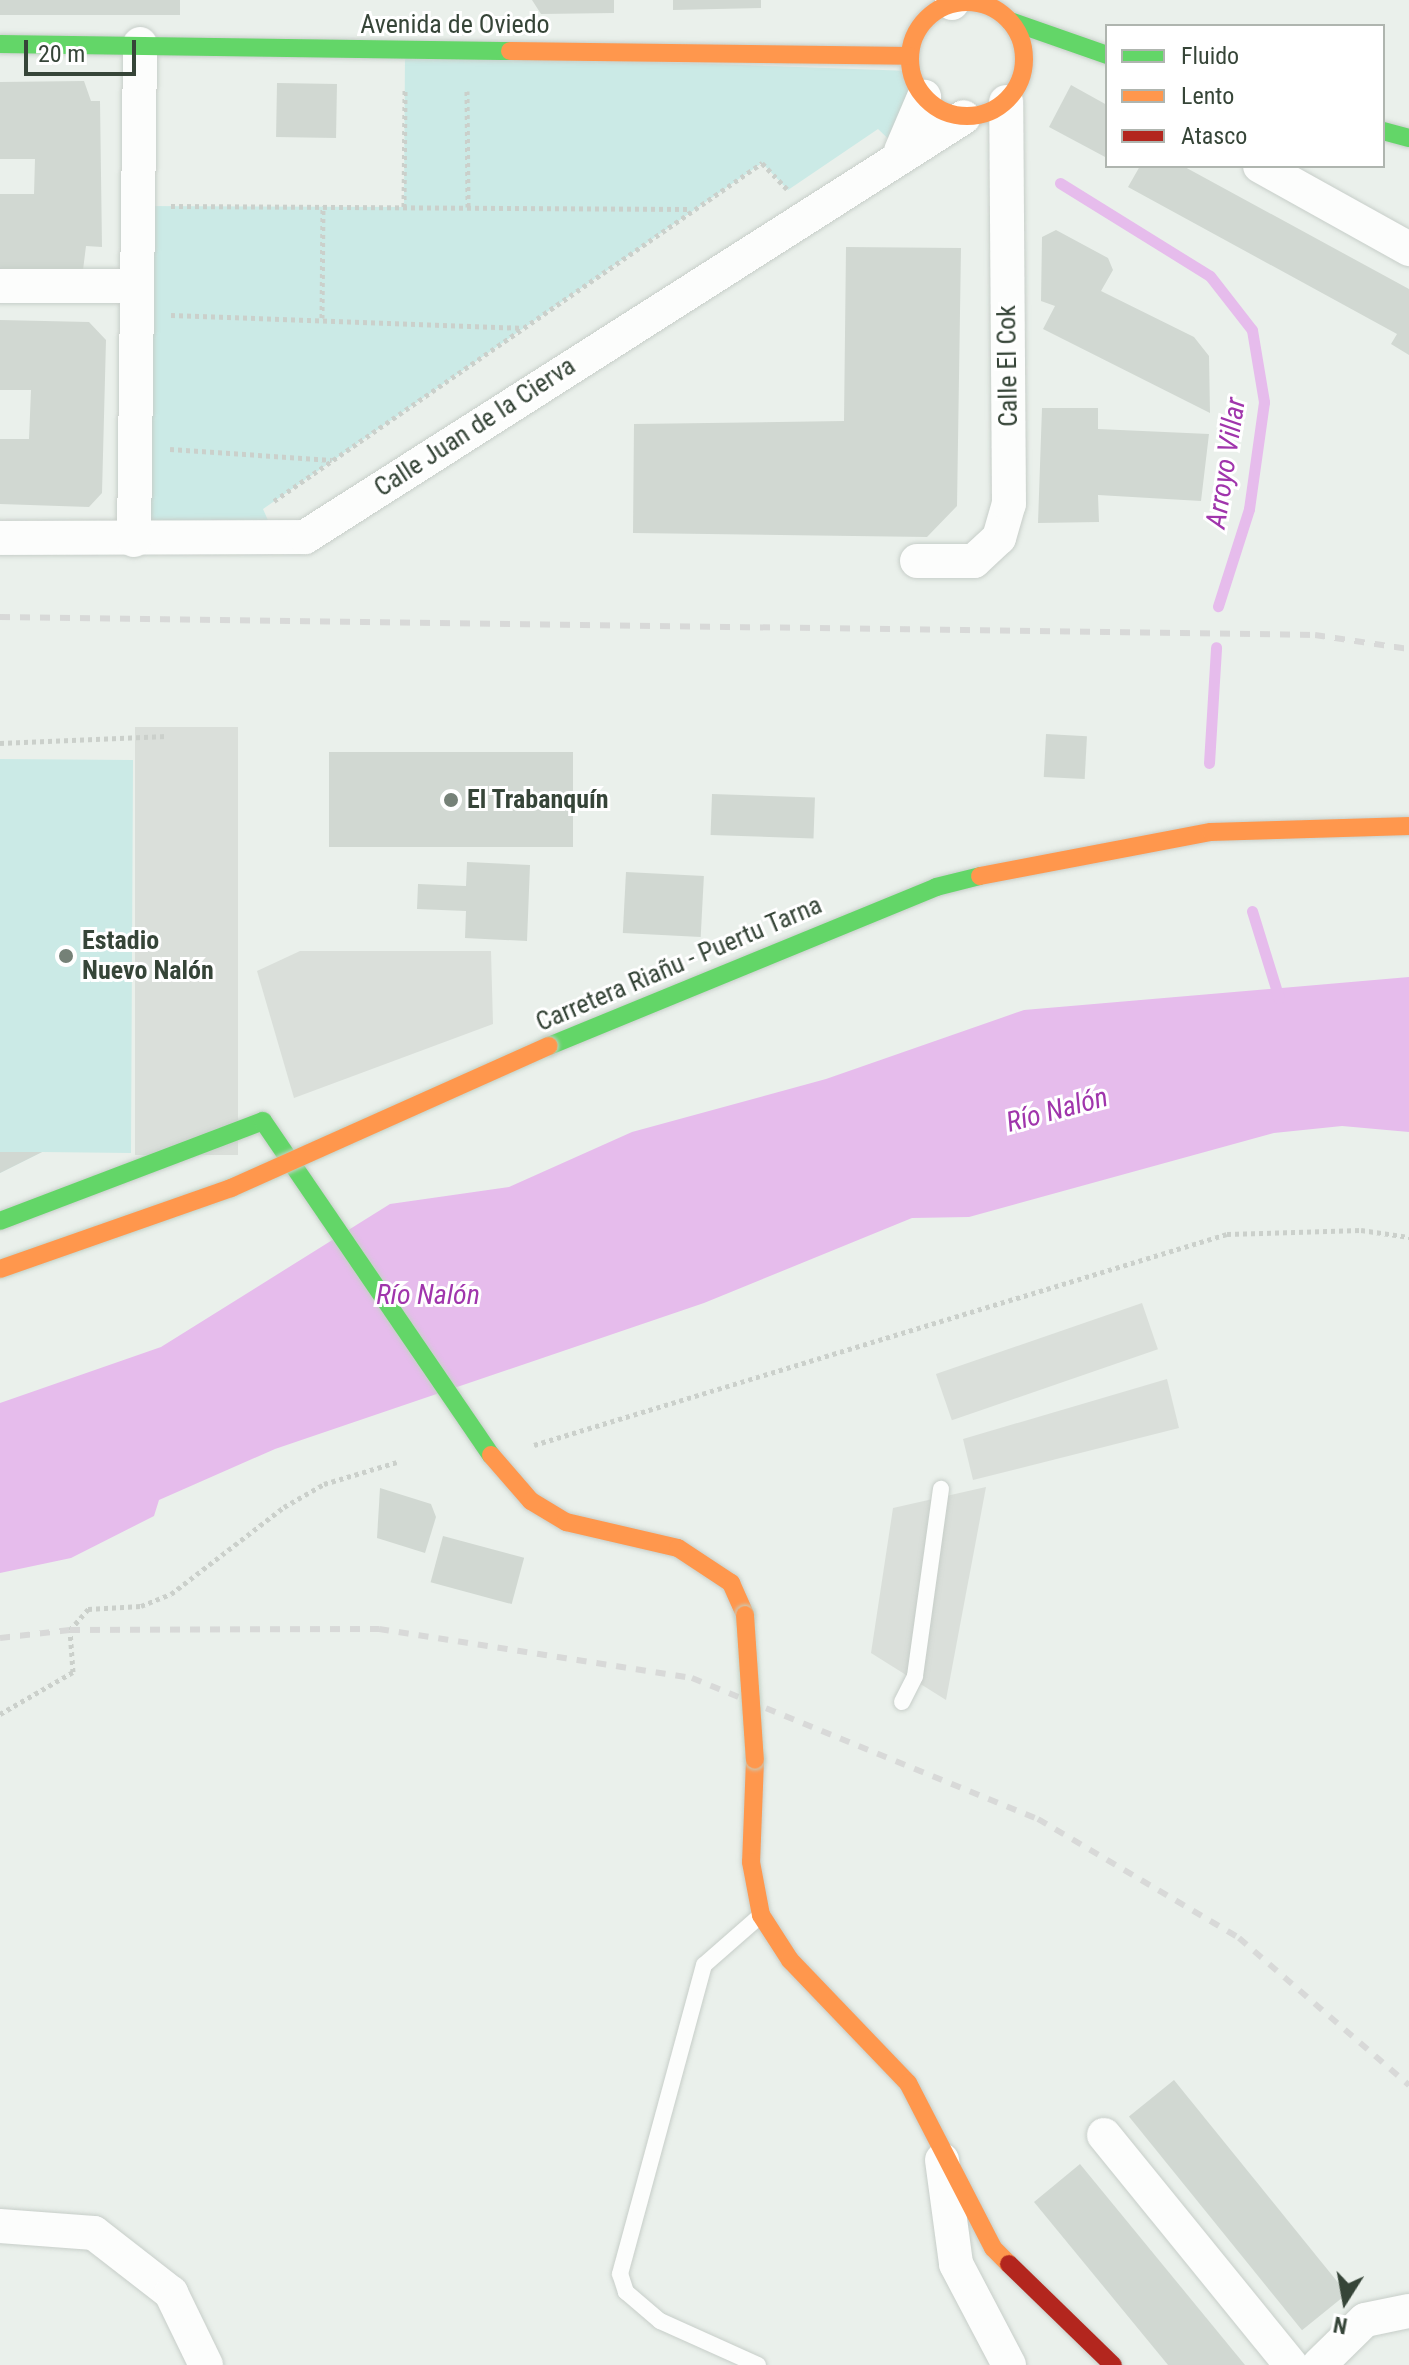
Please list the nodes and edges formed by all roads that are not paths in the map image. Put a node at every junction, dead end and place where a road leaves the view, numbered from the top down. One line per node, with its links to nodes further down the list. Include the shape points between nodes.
1 (952, 2): 2 (street, via 983,4); 6 (street, via 922,23)
2 (1010, 21): 5 (street); 7 (street)
3 (0, 44): 4 (street, Avenida de Oviedo)
4 (140, 44): 6 (street, Avenida de Oviedo, via 405,53); 18 (street)
5 (1105, 54)
6 (909, 56): 9 (street)
7 (1025, 62): 8 (street); 10 (street)
8 (1105, 69)
9 (924, 97): 11 (street); 14 (street)
10 (1006, 102): 11 (street); 21 (street, Calle El Cok, via 1009,504 999,538 974,561)
11 (964, 117): 14 (street, Calle Juan de la Cierva)
12 (1385, 132): 13 (street)
13 (1409, 138)
14 (901, 151): 20 (street, Calle Juan de la Cierva, via 305,537 278,543)
15 (1264, 168): 16 (street)
16 (1409, 249)
17 (0, 286): 18 (street)
18 (137, 300): 20 (street)
19 (0, 538): 20 (street, Calle Juan de la Cierva)
20 (134, 540)
21 (917, 561)
22 (1409, 826): 24 (street, Carretera Riañu - Puertu Tarna, bridge, via 1211,832 1069,854 936,887 549,1046 231,1188)
23 (0, 1221): 27 (street, bridge, via 263,1121 474,1435 531,1501 566,1522 678,1548 731,1583 745,1615 755,1760 751,1862)
24 (0, 1269)
25 (941, 1489): 26 (lane, via 915,1676)
26 (902, 1702)
27 (761, 1915): 29 (street, via 790,1960 908,2083); 33 (lane, via 704,1965 620,2274 626,2292 660,2321)
28 (1104, 2135): 36 (street)
29 (942, 2155): 34 (street, via 956,2264); 35 (street, via 993,2248)
30 (0, 2226): 32 (street, via 94,2233 171,2293)
31 (1409, 2311): 37 (street, via 1365,2320)
32 (206, 2365)
33 (758, 2365)
34 (1009, 2365)
35 (1113, 2365)
36 (1291, 2365)
37 (1319, 2365)

